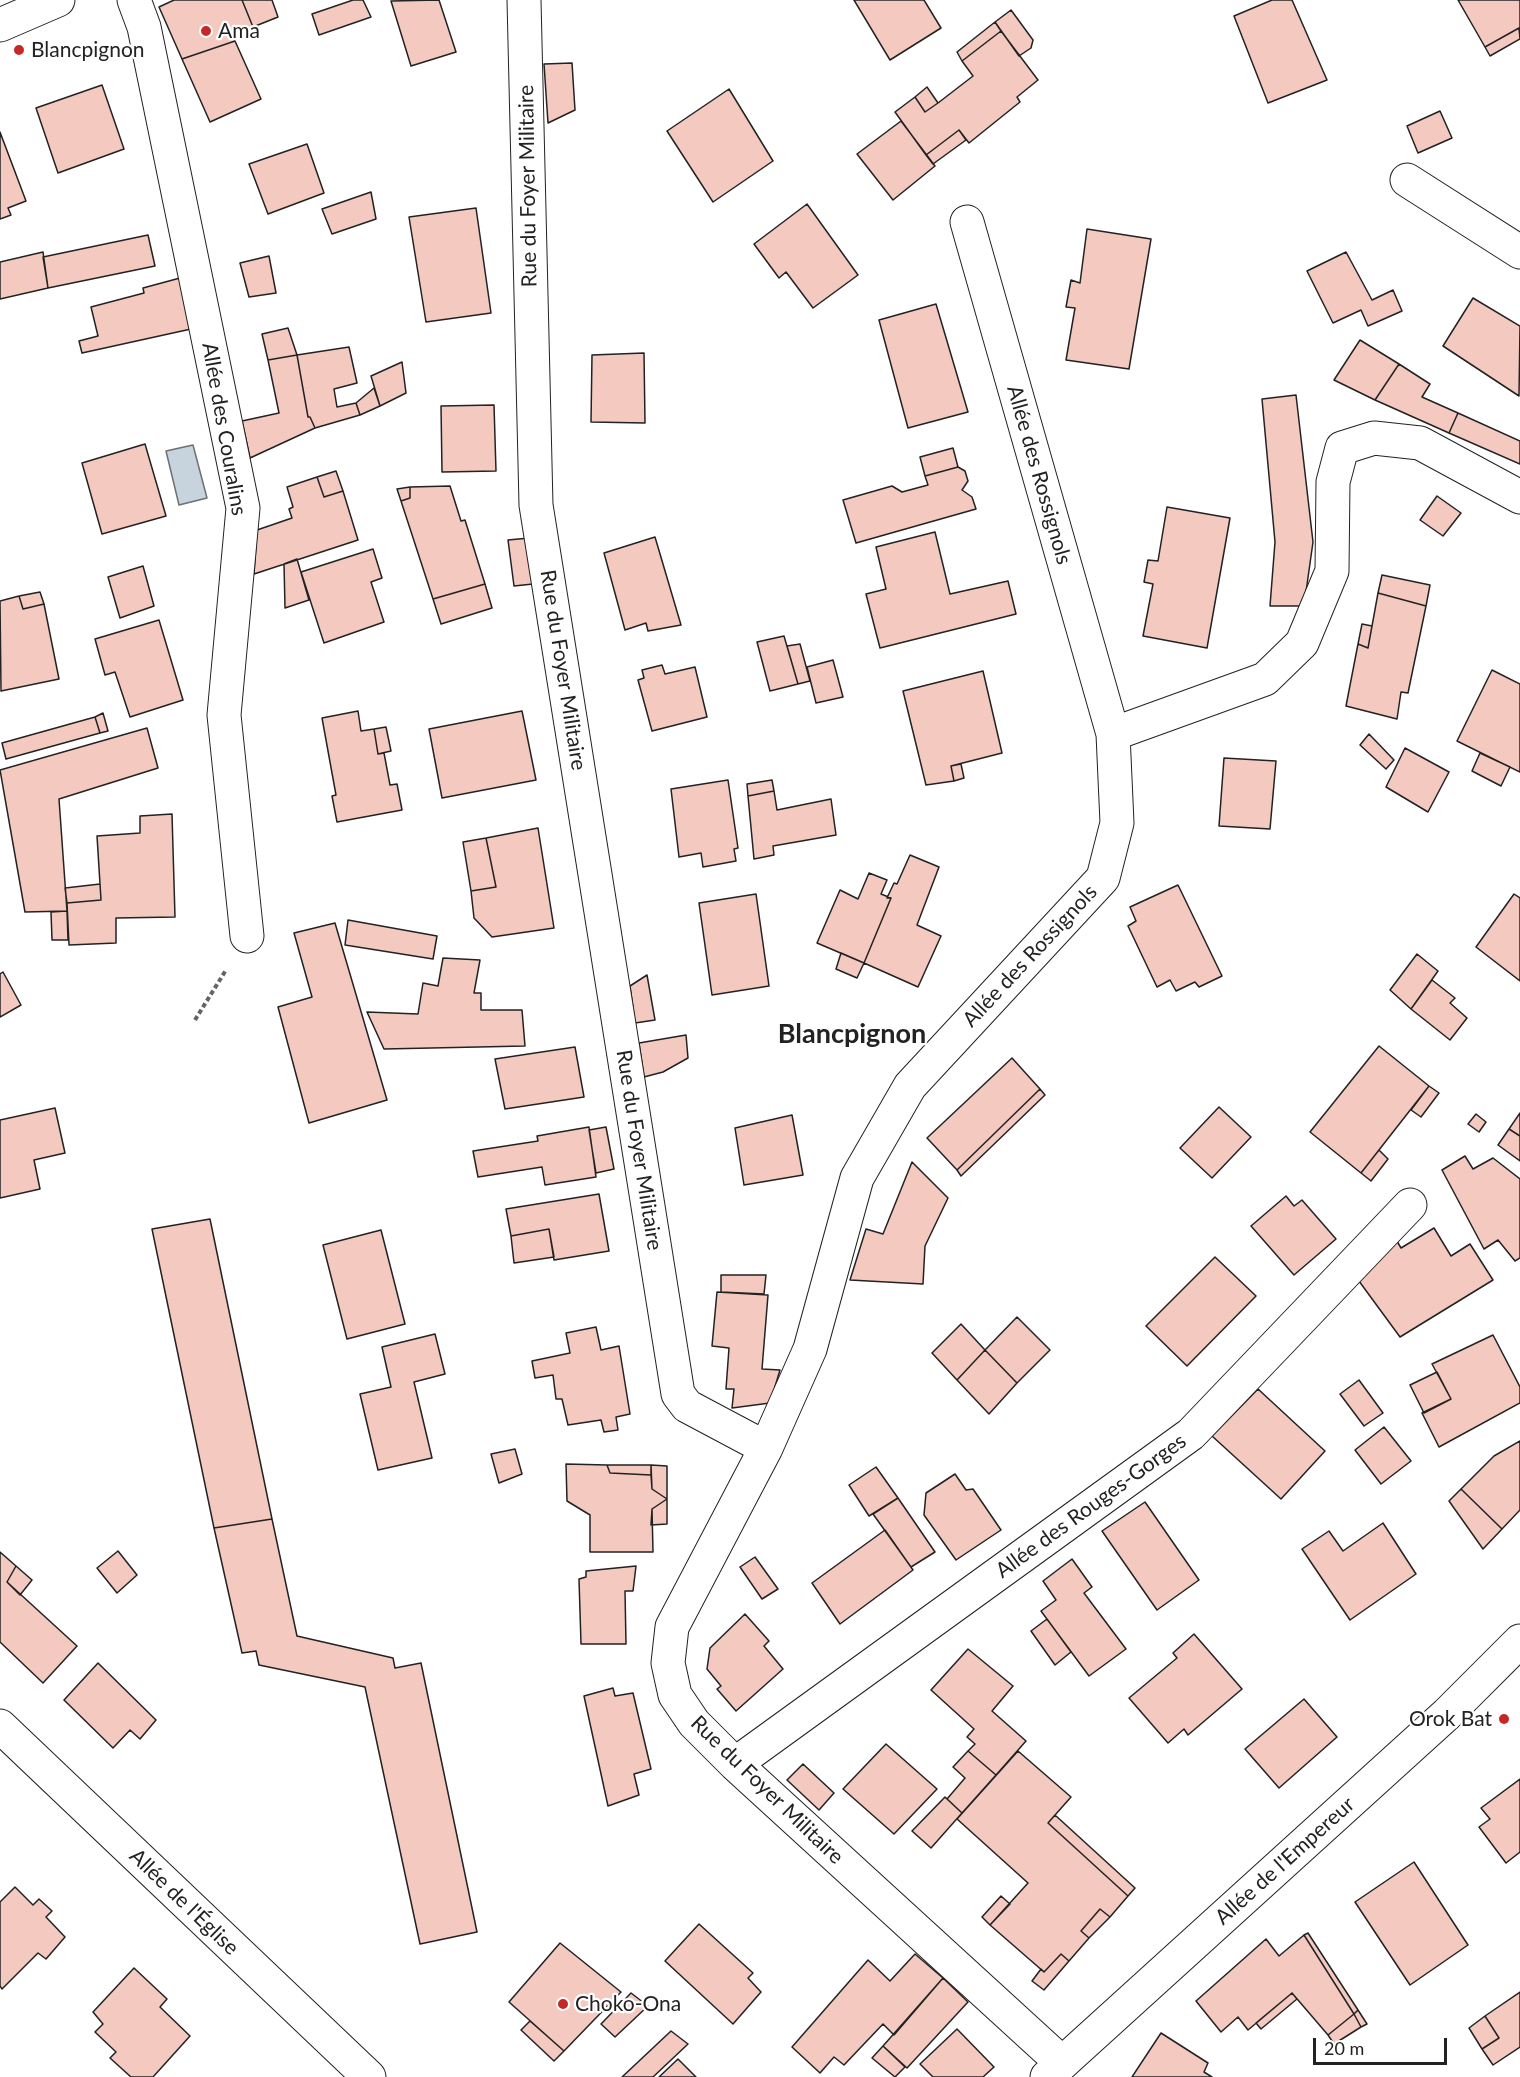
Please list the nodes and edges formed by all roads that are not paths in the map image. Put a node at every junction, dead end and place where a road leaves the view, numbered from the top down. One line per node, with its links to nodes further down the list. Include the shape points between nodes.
1 (58, 0): 4 (street)
2 (134, 0): 10 (street, Allée des Couralins, via 144,27 243,508 224,715)
3 (524, 0): 12 (street, Rue du Foyer Militaire, via 536,505 678,1394 687,1406)
4 (0, 25)
5 (1407, 180): 7 (street)
6 (967, 222): 9 (street, Allée des Rossignols)
7 (1520, 252)
8 (1520, 496): 9 (street, via 1420,443 1374,438 1342,448 1333,482 1332,571 1302,643 1265,679)
9 (1113, 734): 12 (street, Allée des Rossignols, via 1117,823 1103,878 910,1086 857,1178 810,1349)
10 (248, 936)
11 (1410, 1205): 15 (street, Allée des Rouges-Gorges, via 1191,1434)
12 (766, 1448): 15 (street, Rue du Foyer Militaire, via 672,1627 668,1663 675,1695 687,1714)
13 (1520, 1641): 16 (street, Allée de l'Empereur, via 1447,1714)
14 (0, 1726): 17 (street, Allée de l'Église)
15 (735, 1764): 16 (street, Rue du Foyer Militaire)
16 (1054, 2070)
17 (356, 2075)

